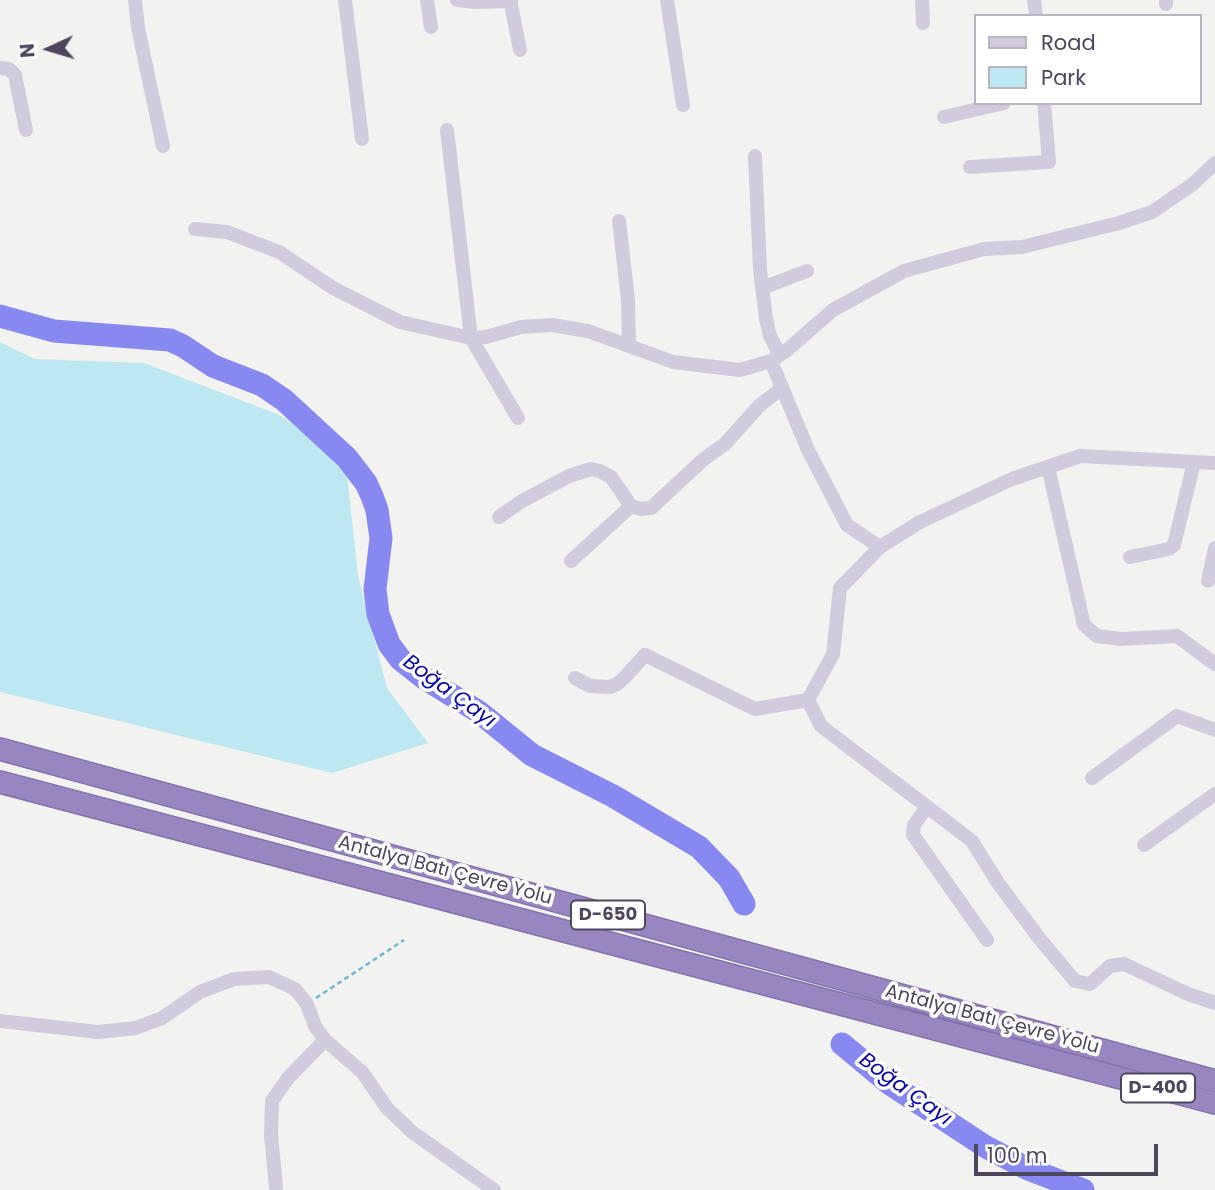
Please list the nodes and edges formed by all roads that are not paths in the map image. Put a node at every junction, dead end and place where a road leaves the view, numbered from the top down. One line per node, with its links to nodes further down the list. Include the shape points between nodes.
1 (135, 0): 19 (street)
2 (345, 0): 18 (street)
3 (427, 0): 9 (street)
4 (457, 0): 5 (street)
5 (511, 0): 10 (street)
6 (667, 0): 12 (street)
7 (922, 0): 8 (street)
8 (923, 23)
9 (431, 27)
10 (520, 50)
11 (0, 68): 16 (street, via 15,75)
12 (683, 105)
13 (995, 105): 15 (street)
14 (1044, 105): 22 (street, via 1049,162)
15 (944, 117)
16 (26, 130)
17 (447, 130): 27 (street)
18 (362, 139)
19 (163, 146)
20 (755, 156): 26 (street)
21 (1215, 163): 29 (street, via 1152,212 1023,247 984,249 904,271 833,310)
22 (970, 167)
23 (620, 221): 28 (street)
24 (195, 229): 27 (street, via 227,232 279,252 332,288 400,322)
25 (807, 271): 26 (street)
26 (762, 288): 29 (street)
27 (471, 338): 28 (street, via 552,325 588,331); 31 (street)
28 (629, 346): 29 (street, via 673,362 740,370)
29 (776, 358): 30 (street)
30 (782, 388): 35 (street, via 651,508); 37 (street, via 847,525)
31 (518, 418)
32 (1194, 462): 33 (street); 34 (street, via 1080,456); 39 (street, via 1174,545)
33 (1215, 463)
34 (1048, 467): 37 (street, via 920,522); 42 (street, via 1084,625 1097,636 1121,639 1177,636)
35 (631, 506): 36 (street, via 611,477 591,469 569,476); 40 (street)
36 (499, 517)
37 (880, 547): 44 (street, via 841,588 833,654)
38 (1215, 548): 41 (street)
39 (1130, 557)
40 (571, 561)
41 (1208, 580)
42 (1215, 664)
43 (575, 678): 44 (street, via 590,686 610,687 645,654 755,709)
44 (808, 701): 50 (street, via 821,726)
45 (1215, 730): 47 (street, via 1177,716)
46 (0, 749): 56 (highway, Antalya Batı Çevre Yolu / D-650)
47 (1092, 778)
48 (0, 782): 57 (highway, Antalya Batı Çevre Yolu / D-400)
49 (1215, 794): 51 (street)
50 (928, 807): 52 (street, via 914,825 913,835); 53 (street, via 972,841 1039,938 1075,981 1090,984 1110,966 1124,964)
51 (1144, 845)
52 (987, 940)
53 (1215, 1003)
54 (0, 1020): 55 (street, via 98,1032 136,1028 162,1018 200,992 234,979 269,978 295,989)
55 (325, 1040): 58 (street, via 272,1101); 59 (street, via 362,1072 387,1108 412,1132)
56 (1215, 1081)
57 (1215, 1103)
58 (276, 1187)
59 (494, 1190)

